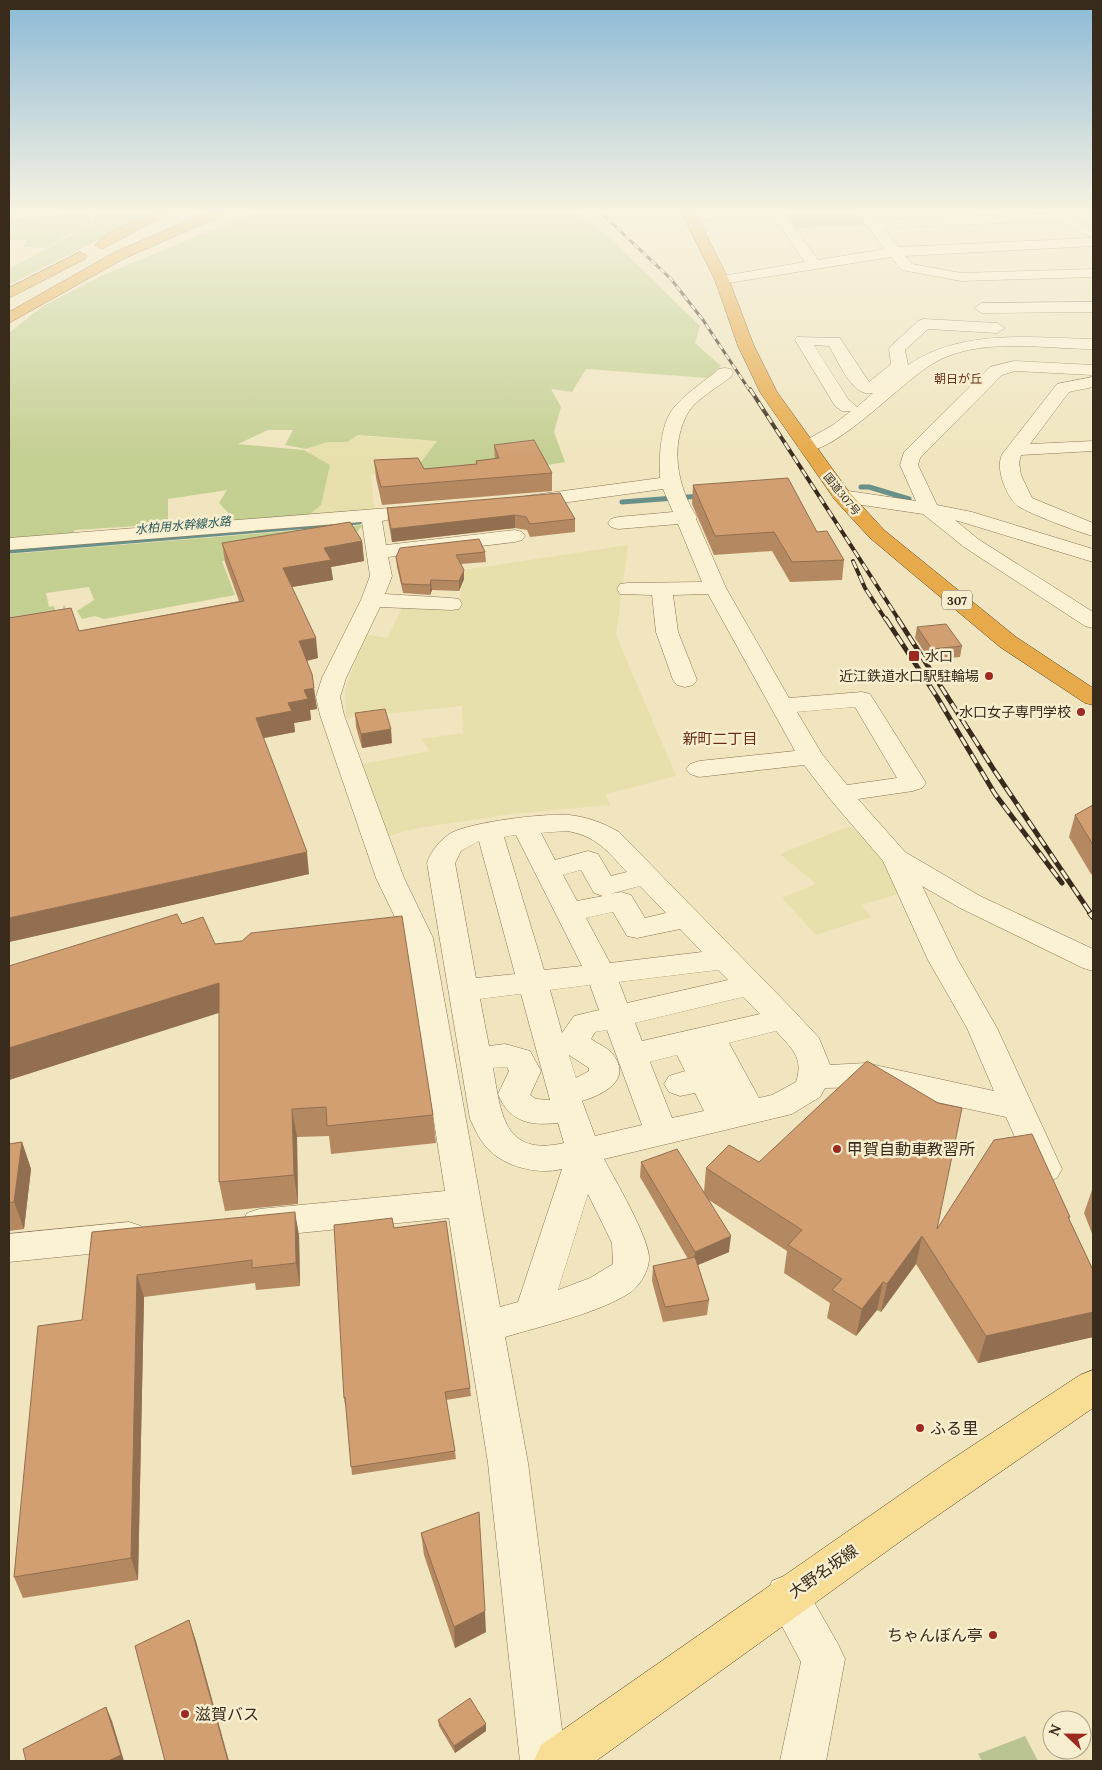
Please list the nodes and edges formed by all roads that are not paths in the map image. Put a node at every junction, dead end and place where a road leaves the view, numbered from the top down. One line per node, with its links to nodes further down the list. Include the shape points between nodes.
1 (30, 294): 5 (highway)
2 (52, 294): 8 (highway)
3 (727, 294): 18 (highway, 国道307号 / 307, via 746,346 769,392)
4 (972, 294): 7 (street)
5 (9, 306)
6 (1093, 307): 7 (street)
7 (982, 308): 9 (street)
8 (9, 318)
9 (997, 328): 10 (street); 15 (street, via 924,324 897,349 900,366)
10 (1006, 343): 11 (street); 18 (street, via 966,347 932,358 829,438)
11 (1093, 344)
12 (1093, 370): 23 (street, via 1014,366 996,371 911,456 909,466)
13 (725, 373): 21 (street, via 682,408 671,436 668,454)
14 (1093, 382): 19 (street, via 1063,388)
15 (869, 389): 16 (street); 16 (street, via 860,383 834,341 803,340 841,402)
16 (848, 407): 18 (street, via 812,434)
17 (1093, 446): 19 (street)
18 (807, 447): 20 (highway, 国道307号 / 307)
19 (1016, 450): 27 (street, via 1009,463 1018,496 1025,502)
20 (842, 496): 23 (street); 39 (highway, 国道307号 / 307, via 877,534 1001,636 1041,666)
21 (678, 499): 22 (street); 26 (street); 32 (street)
22 (507, 503)
23 (930, 510): 31 (street, via 966,516); 37 (street, via 971,543)
24 (410, 512): 25 (street)
25 (371, 516): 29 (street); 30 (street)
26 (618, 523)
27 (1093, 530)
28 (515, 536): 30 (street)
29 (9, 544)
30 (377, 552): 35 (street, via 381,576)
31 (1093, 556)
32 (715, 588): 34 (street); 40 (street)
33 (628, 589): 34 (street)
34 (662, 589): 38 (street, via 666,632)
35 (372, 600): 36 (street); 69 (street, via 328,697 390,878 419,938)
36 (451, 604)
37 (1093, 621)
38 (685, 680)
39 (1093, 698)
40 (783, 706): 41 (street); 43 (street, via 862,699 913,783)
41 (811, 757): 42 (street); 43 (street)
42 (699, 769)
43 (839, 794): 46 (street)
44 (525, 827): 45 (street); 47 (street); 48 (street, via 567,822 600,831)
45 (490, 833): 54 (street); 56 (street, via 470,835 459,841 443,854 440,863)
46 (895, 858): 52 (street, via 970,902); 64 (street, via 944,960 982,1028)
47 (549, 870): 48 (street, via 588,860 604,887); 49 (street)
48 (646, 876): 50 (street)
49 (570, 912): 50 (street, via 621,901 638,929); 53 (street)
50 (686, 918): 51 (street)
51 (726, 959): 53 (street); 55 (street)
52 (1093, 961)
53 (601, 974): 54 (street); 57 (street)
54 (533, 982): 56 (street); 63 (street)
55 (749, 985): 57 (street); 58 (street)
56 (465, 990): 61 (street)
57 (618, 1016): 60 (street); 63 (street, via 591,1022 579,1030 576,1036 580,1048 600,1060 603,1073 599,1080)
58 (782, 1019): 59 (street); 62 (street, via 808,1046 816,1068)
59 (698, 1040): 60 (street); 65 (street); 65 (street, via 692,1081)
60 (632, 1055): 66 (street)
61 (476, 1059): 63 (street, via 505,1054 519,1059 525,1072 514,1094 518,1104 536,1112); 67 (street, via 486,1119 499,1140 510,1149 530,1157 554,1158)
62 (813, 1077): 64 (street, via 866,1076); 65 (street, via 809,1089 781,1105)
63 (567, 1102): 67 (street)
64 (1018, 1108): 68 (street)
65 (737, 1115): 66 (street)
66 (662, 1133): 67 (street)
67 (584, 1152): 73 (street); 73 (street, via 629,1243 633,1259 627,1274 614,1283 596,1292)
68 (1054, 1188)
69 (464, 1203): 70 (street); 74 (street)
70 (227, 1227)
71 (157, 1234): 72 (street)
72 (9, 1248)
73 (533, 1311): 74 (street)
74 (484, 1327): 77 (street, via 508,1463)
75 (1093, 1387): 76 (main road, 大野名坂線)
76 (787, 1596): 78 (main road, 大野名坂線); 79 (street, via 823,1659)
77 (543, 1761)
78 (557, 1761)
79 (804, 1761)

